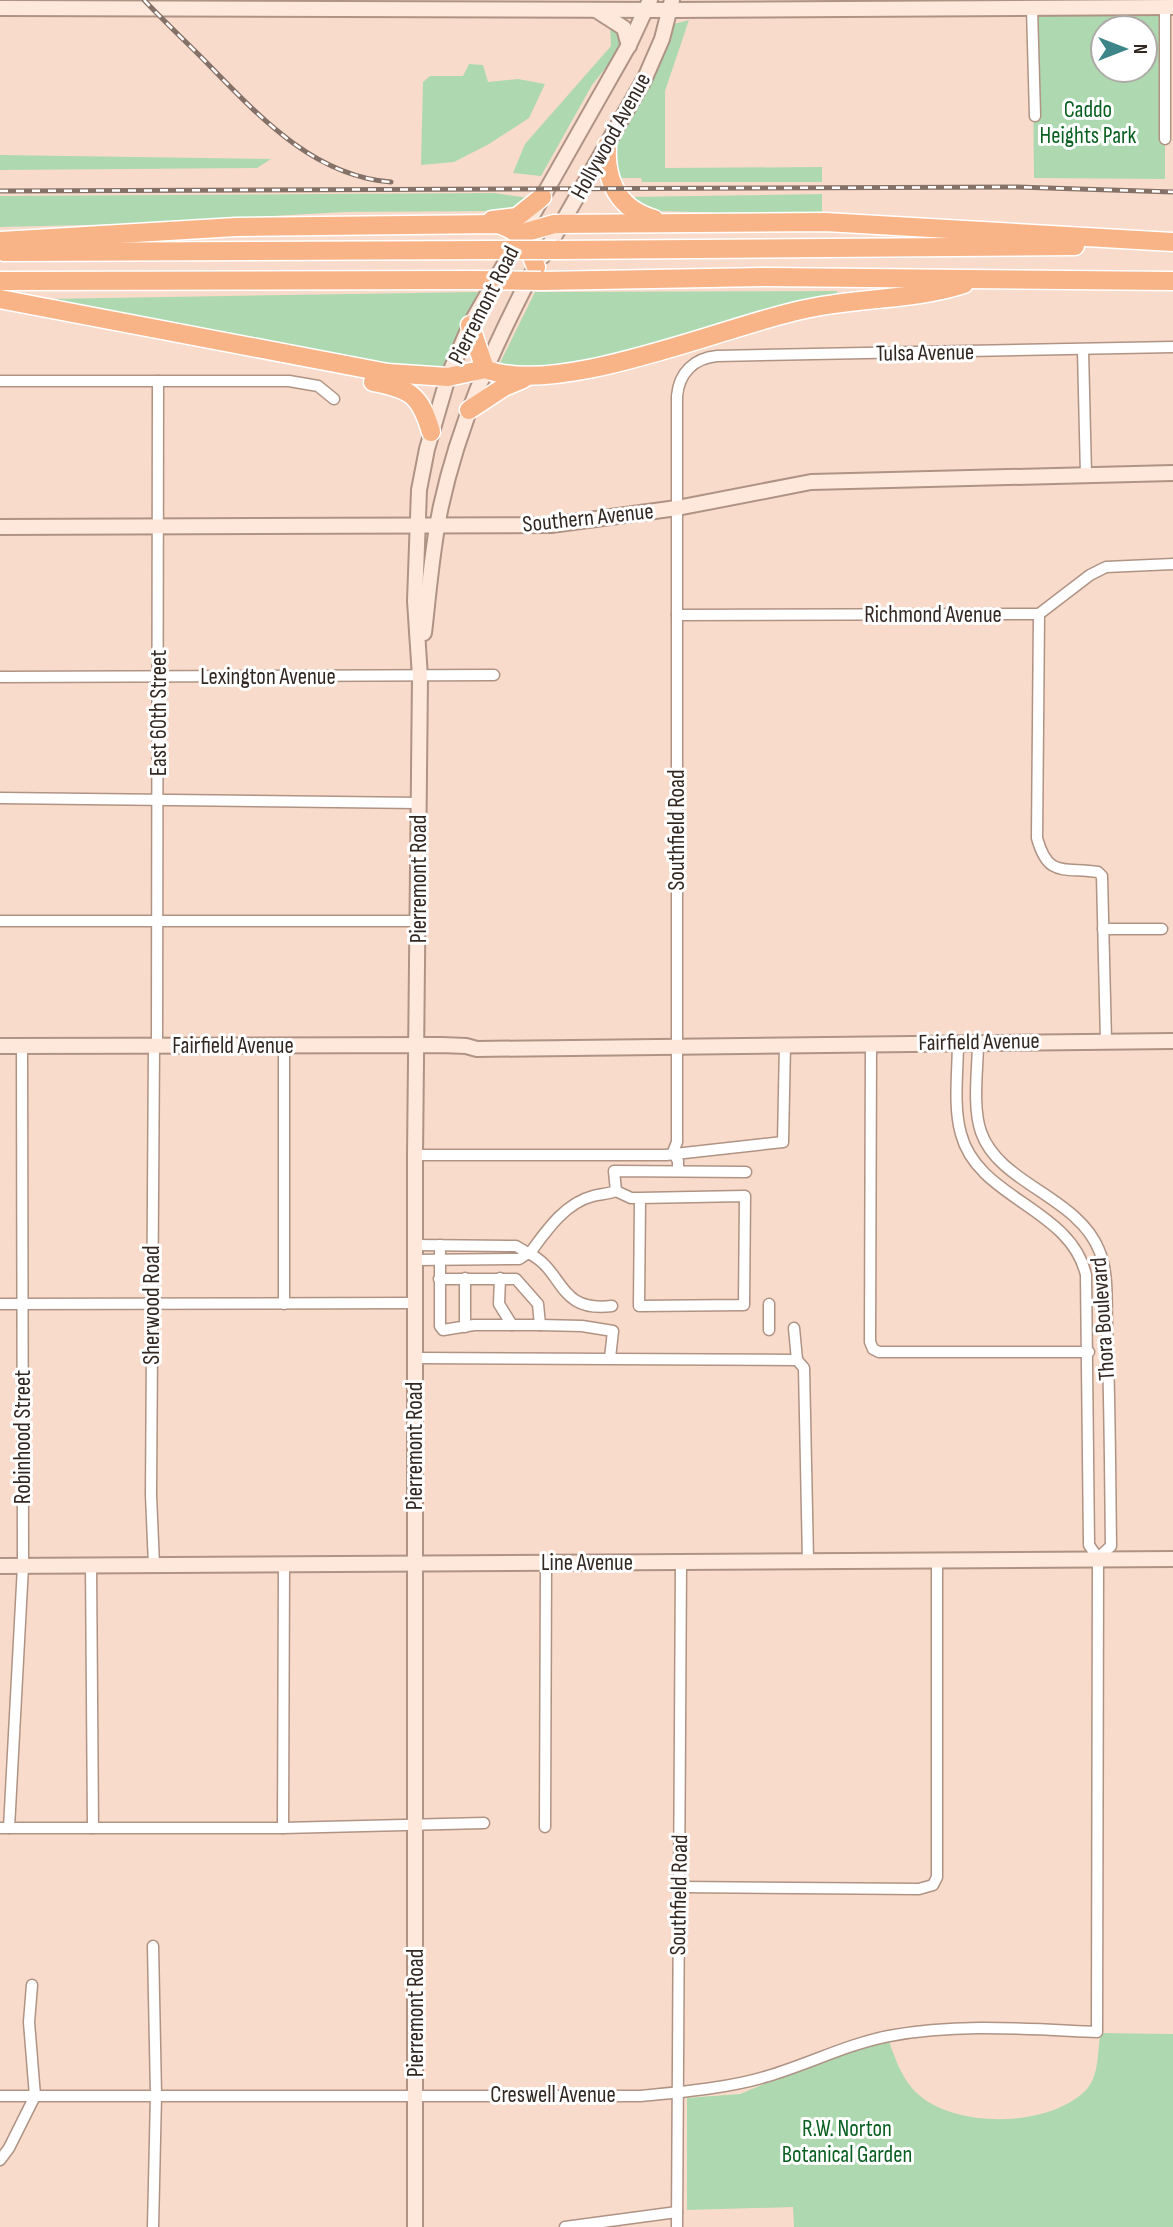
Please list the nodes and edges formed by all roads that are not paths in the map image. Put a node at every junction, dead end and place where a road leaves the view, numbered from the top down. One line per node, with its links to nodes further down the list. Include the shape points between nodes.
1 (648, 4): 5 (main road); 10 (main road); 11 (main road, Hollywood Avenue)
2 (897, 4): 6 (main road); 7 (main road)
3 (416, 5): 4 (main road); 9 (main road)
4 (546, 5): 10 (main road)
5 (671, 5): 6 (main road); 14 (main road, Hollywood Avenue, via 645,78)
6 (767, 5)
7 (1029, 5): 8 (main road); 12 (street)
8 (1164, 5): 13 (street)
9 (0, 8)
10 (595, 9): 11 (main road, via 624,28)
11 (629, 46): 15 (main road, Hollywood Avenue)
12 (1035, 116)
13 (1165, 139)
14 (607, 145): 17 (highway, via 608,173 616,194 641,215); 18 (main road, Hollywood Avenue)
15 (542, 197): 16 (highway, via 517,217 495,217); 19 (main road, Hollywood Avenue)
16 (486, 223): 19 (highway, via 507,226); 20 (highway, via 236,227)
17 (668, 223): 18 (highway); 21 (highway, via 932,226)
18 (562, 224): 19 (highway); 23 (main road, Hollywood Avenue)
19 (520, 234): 23 (highway); 28 (main road, Pierremont Road)
20 (0, 241)
21 (1173, 243): 22 (highway, bridge)
22 (0, 251)
23 (538, 274): 24 (highway); 25 (highway, bridge, via 475,280); 32 (main road, Pierremont Road)
24 (982, 279): 26 (highway); 35 (highway, via 944,290 803,309 586,369)
25 (0, 281)
26 (1173, 281)
27 (0, 299): 29 (highway)
28 (470, 325): 32 (highway); 34 (main road, Pierremont Road)
29 (245, 346): 34 (highway, via 388,373); 40 (highway, via 318,372 397,387 412,394 424,409)
30 (1173, 347): 31 (street, Tulsa Avenue)
31 (1083, 350): 33 (street, Tulsa Avenue, via 717,356 694,363); 42 (street)
32 (485, 369): 34 (highway); 35 (highway); 39 (main road, Pierremont Road)
33 (683, 375): 43 (street, Southfield Road, via 677,396)
34 (448, 377): 40 (main road, Pierremont Road)
35 (526, 378): 39 (highway)
36 (0, 381): 37 (street)
37 (158, 381): 38 (street, via 289,381 318,386); 47 (street, East 60th Street)
38 (334, 399)
39 (469, 410): 45 (main road, Pierremont Road)
40 (431, 432): 44 (main road, Pierremont Road)
41 (1173, 472): 42 (main road, Southern Avenue)
42 (1087, 475): 43 (main road, Southern Avenue, via 811,482)
43 (677, 508): 45 (main road, Southern Avenue, via 551,525); 50 (street, Southfield Road)
44 (416, 525): 45 (main road, Southern Avenue); 47 (main road, Southern Avenue); 51 (main road, Pierremont Road)
45 (438, 525): 51 (main road, Pierremont Road)
46 (0, 527): 47 (main road, Southern Avenue)
47 (158, 527): 54 (street, East 60th Street)
48 (1173, 564): 49 (street, via 1106,567)
49 (1039, 614): 50 (street, Richmond Avenue); 61 (street, via 1037,838 1050,866 1100,874)
50 (677, 615): 70 (street, Southfield Road)
51 (420, 671): 52 (street, Lexington Avenue); 54 (street, Lexington Avenue); 57 (main road, Pierremont Road)
52 (494, 675)
53 (0, 677): 54 (street, Lexington Avenue)
54 (158, 677): 56 (street, East 60th Street)
55 (0, 798): 56 (street)
56 (159, 798): 57 (street); 59 (street, East 60th Street)
57 (419, 803): 60 (main road, Pierremont Road)
58 (0, 921): 59 (street)
59 (157, 921): 60 (street); 73 (street, East 60th Street)
60 (419, 921): 69 (main road, Pierremont Road)
61 (1103, 929): 62 (street); 63 (street)
62 (1162, 929)
63 (1105, 1041): 64 (main road, Fairfield Avenue); 66 (main road, Fairfield Avenue)
64 (1173, 1041)
65 (958, 1042): 66 (main road, Fairfield Avenue); 68 (main road, Fairfield Avenue); 100 (street, Thora Boulevard, via 958,1120 966,1148 985,1171 1064,1233 1080,1254 1087,1275)
66 (978, 1042): 104 (street, Thora Boulevard, via 978,1113 985,1142 1003,1162 1077,1218 1102,1257 1111,1546)
67 (785, 1044): 68 (main road, Fairfield Avenue); 70 (main road, Fairfield Avenue); 75 (street, via 783,1142)
68 (871, 1044): 100 (street, via 873,1349)
69 (416, 1045): 70 (main road, Fairfield Avenue, via 466,1046 489,1041); 74 (main road, Fairfield Avenue); 76 (main road, Pierremont Road)
70 (677, 1045): 75 (street, Southfield Road, via 677,1142)
71 (0, 1046): 72 (main road, Fairfield Avenue)
72 (22, 1046): 73 (main road, Fairfield Avenue); 88 (street, Robinhood Street)
73 (155, 1046): 74 (main road, Fairfield Avenue); 89 (street, Sherwood Road)
74 (285, 1046): 92 (street)
75 (673, 1152): 76 (street); 77 (street)
76 (415, 1155): 82 (main road, Pierremont Road)
77 (678, 1171): 78 (street); 79 (street, via 614,1171)
78 (746, 1172)
79 (615, 1191): 80 (street); 83 (street, via 572,1205)
80 (640, 1198): 80 (street, via 745,1196 744,1305 639,1307)
81 (440, 1245): 82 (street); 83 (street, via 516,1245); 84 (street)
82 (415, 1253): 84 (street); 90 (main road, Pierremont Road)
83 (529, 1253): 84 (street, via 519,1259); 94 (street, via 576,1302 596,1308)
84 (439, 1260): 87 (street)
85 (465, 1278): 86 (street); 87 (street); 97 (street)
86 (500, 1278): 95 (street, via 499,1304); 96 (street, via 516,1279 532,1293)
87 (439, 1279): 97 (street, via 440,1326 443,1330)
88 (23, 1303): 89 (street); 91 (street); 115 (street, Robinhood Street)
89 (152, 1303): 92 (street); 113 (street, Sherwood Road)
90 (415, 1303): 92 (street); 101 (main road, Pierremont Road)
91 (0, 1304)
92 (284, 1304)
93 (769, 1304): 99 (street)
94 (612, 1306)
95 (512, 1325): 96 (street); 97 (street)
96 (540, 1325): 102 (street, via 613,1331)
97 (465, 1327)
98 (794, 1328): 103 (street)
99 (769, 1330)
100 (1089, 1352): 104 (street, Thora Boulevard, via 1089,1545)
101 (416, 1358): 102 (street); 111 (main road, Pierremont Road)
102 (610, 1358): 103 (street)
103 (792, 1359): 107 (street, via 804,1368)
104 (1098, 1558): 105 (main road, Line Avenue); 106 (main road, Line Avenue); 125 (street, Thora Boulevard)
105 (937, 1559): 107 (main road, Line Avenue); 122 (street, via 937,1877 933,1885 919,1889)
106 (1173, 1559)
107 (808, 1560): 108 (main road, Line Avenue)
108 (681, 1562): 109 (main road, Line Avenue); 122 (street, Southfield Road)
109 (546, 1563): 111 (main road, Line Avenue); 118 (street)
110 (285, 1564): 111 (main road, Line Avenue); 113 (main road, Line Avenue); 121 (street)
111 (415, 1564): 117 (main road, Pierremont Road)
112 (92, 1565): 113 (main road, Line Avenue); 115 (main road, Line Avenue); 120 (street)
113 (154, 1565)
114 (0, 1566): 115 (main road, Line Avenue)
115 (23, 1566): 119 (street, Robinhood Street)
116 (484, 1823): 117 (street)
117 (415, 1825): 121 (street); 127 (main road, Pierremont Road)
118 (545, 1827)
119 (5, 1828): 120 (street)
120 (93, 1828): 121 (street)
121 (283, 1828)
122 (679, 1887): 126 (street, Southfield Road)
123 (153, 1946): 128 (street)
124 (32, 1985): 130 (street, via 29,2022)
125 (1097, 2032): 126 (street, Creswell Avenue, via 997,2027 908,2033 850,2046 733,2085)
126 (678, 2090): 127 (street, Creswell Avenue, via 641,2096); 132 (street, Southfield Road)
127 (416, 2094): 128 (street, Creswell Avenue); 134 (main road, Pierremont Road)
128 (156, 2095): 130 (street, Creswell Avenue); 133 (street)
129 (0, 2096): 130 (street, Creswell Avenue)
130 (35, 2096): 131 (street)
131 (0, 2160)
132 (677, 2212): 135 (street); 136 (street, Southfield Road)
133 (153, 2227)
134 (415, 2227)
135 (565, 2227)
136 (677, 2227)

